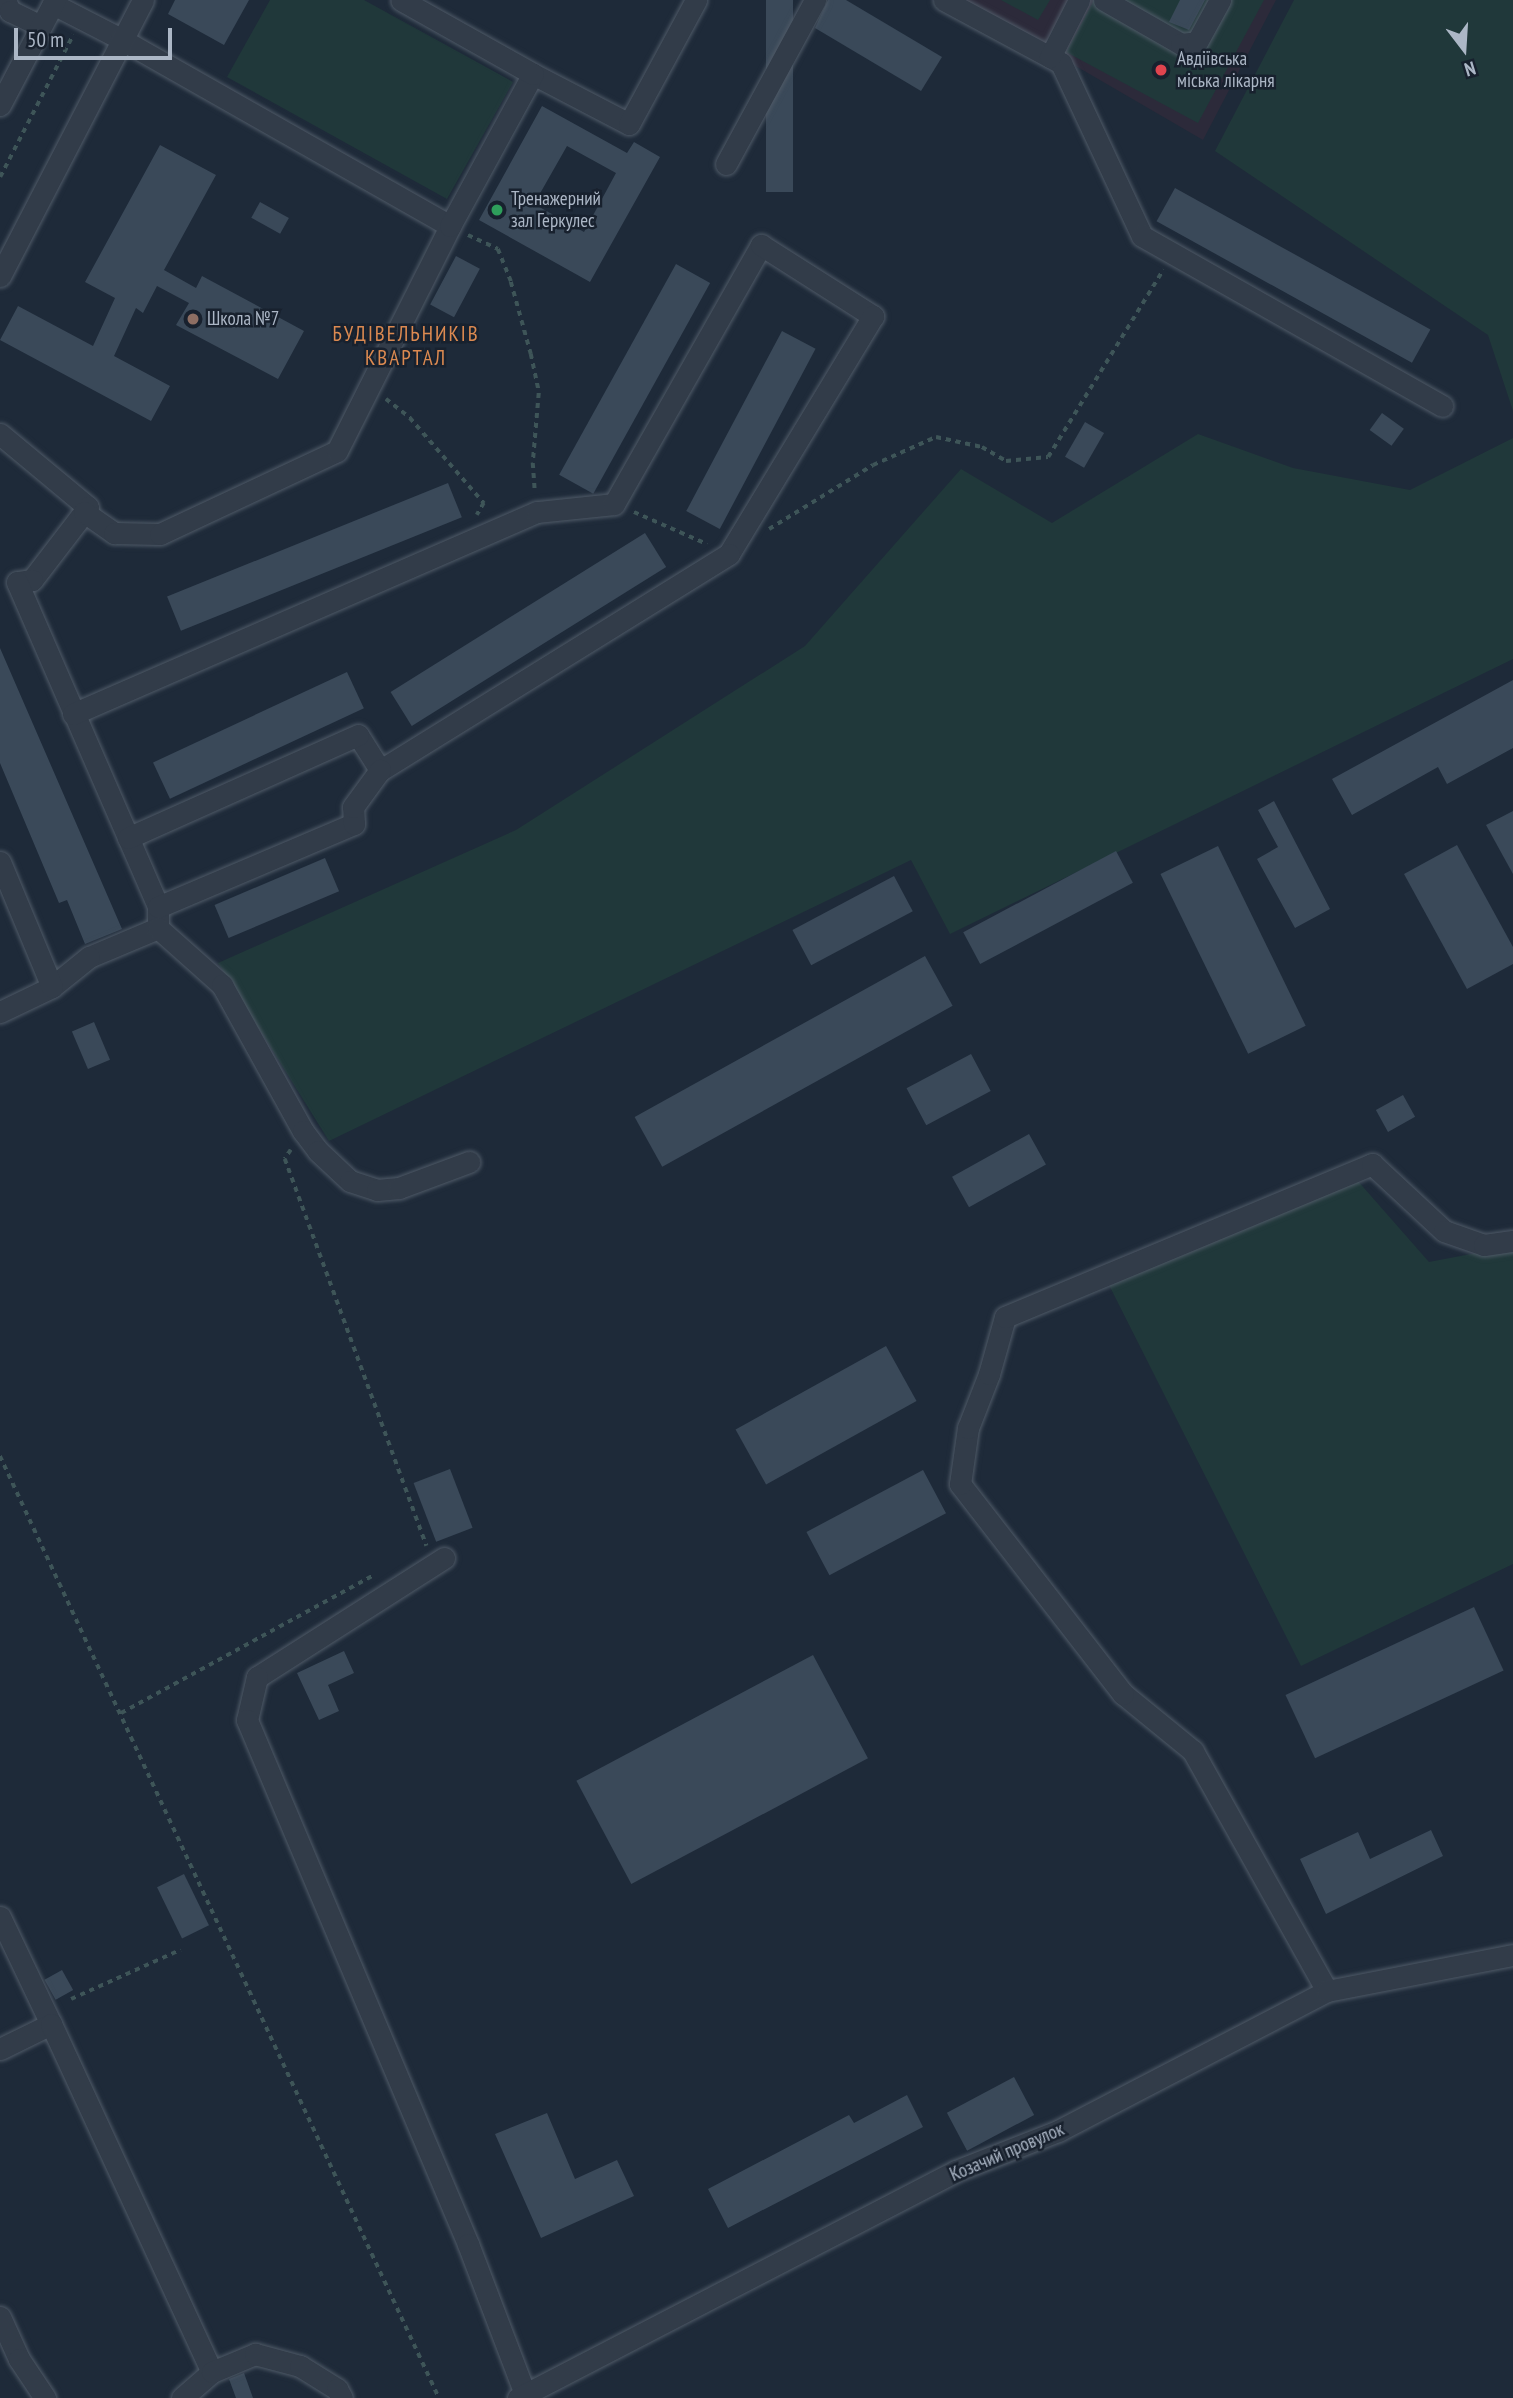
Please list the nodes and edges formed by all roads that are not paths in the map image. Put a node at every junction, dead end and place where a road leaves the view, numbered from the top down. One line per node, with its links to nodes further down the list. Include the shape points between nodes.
1 (143, 0): 12 (street)
2 (401, 0): 15 (street)
3 (696, 0): 15 (street, via 629,124)
4 (815, 0): 17 (street)
5 (944, 0): 13 (street)
6 (1079, 0): 13 (street)
7 (1104, 0): 8 (street, via 1181,44 1197,42)
8 (1220, 0)
9 (54, 2): 11 (street); 12 (street)
10 (10, 4): 11 (street)
11 (41, 26): 14 (street)
12 (121, 39): 18 (street); 19 (street)
13 (1050, 57): 20 (street, via 1061,62 1142,236)
14 (8, 69): 16 (street)
15 (533, 74): 18 (street)
16 (0, 105)
17 (726, 164)
18 (450, 226): 22 (street, via 337,451 160,534 114,533)
19 (0, 276)
20 (1442, 406)
21 (0, 433): 22 (street, via 88,506)
22 (84, 512): 23 (street, via 32,580)
23 (9, 586): 24 (street)
24 (73, 714): 25 (street, via 537,512 614,504 761,245 873,316 729,554); 26 (street)
25 (380, 770): 26 (street, via 358,735); 28 (street, via 353,807 354,824)
26 (128, 838): 28 (street)
27 (0, 862): 29 (street)
28 (158, 917): 29 (street, via 89,957); 31 (street, via 222,985 303,1131 350,1181 377,1189 399,1188)
29 (52, 986): 30 (street)
30 (0, 1012)
31 (469, 1162)
32 (1513, 1241): 36 (street, via 1484,1245 1444,1231 1372,1164 1005,1317 968,1428 960,1484 1123,1694 1193,1751)
33 (444, 1558): 41 (street, via 257,1677 247,1720 468,2244)
34 (0, 1917): 37 (street)
35 (1513, 1955): 36 (street, Козачий провулок)
36 (1327, 1991): 41 (street, Козачий провулок, via 1058,2131 956,2171)
37 (51, 2024): 38 (street); 40 (street)
38 (0, 2049)
39 (0, 2317): 42 (street, via 19,2359)
40 (212, 2372): 43 (street); 44 (street, via 255,2354 300,2366 337,2389)
41 (522, 2396)
42 (45, 2398)
43 (182, 2398)
44 (342, 2398)

